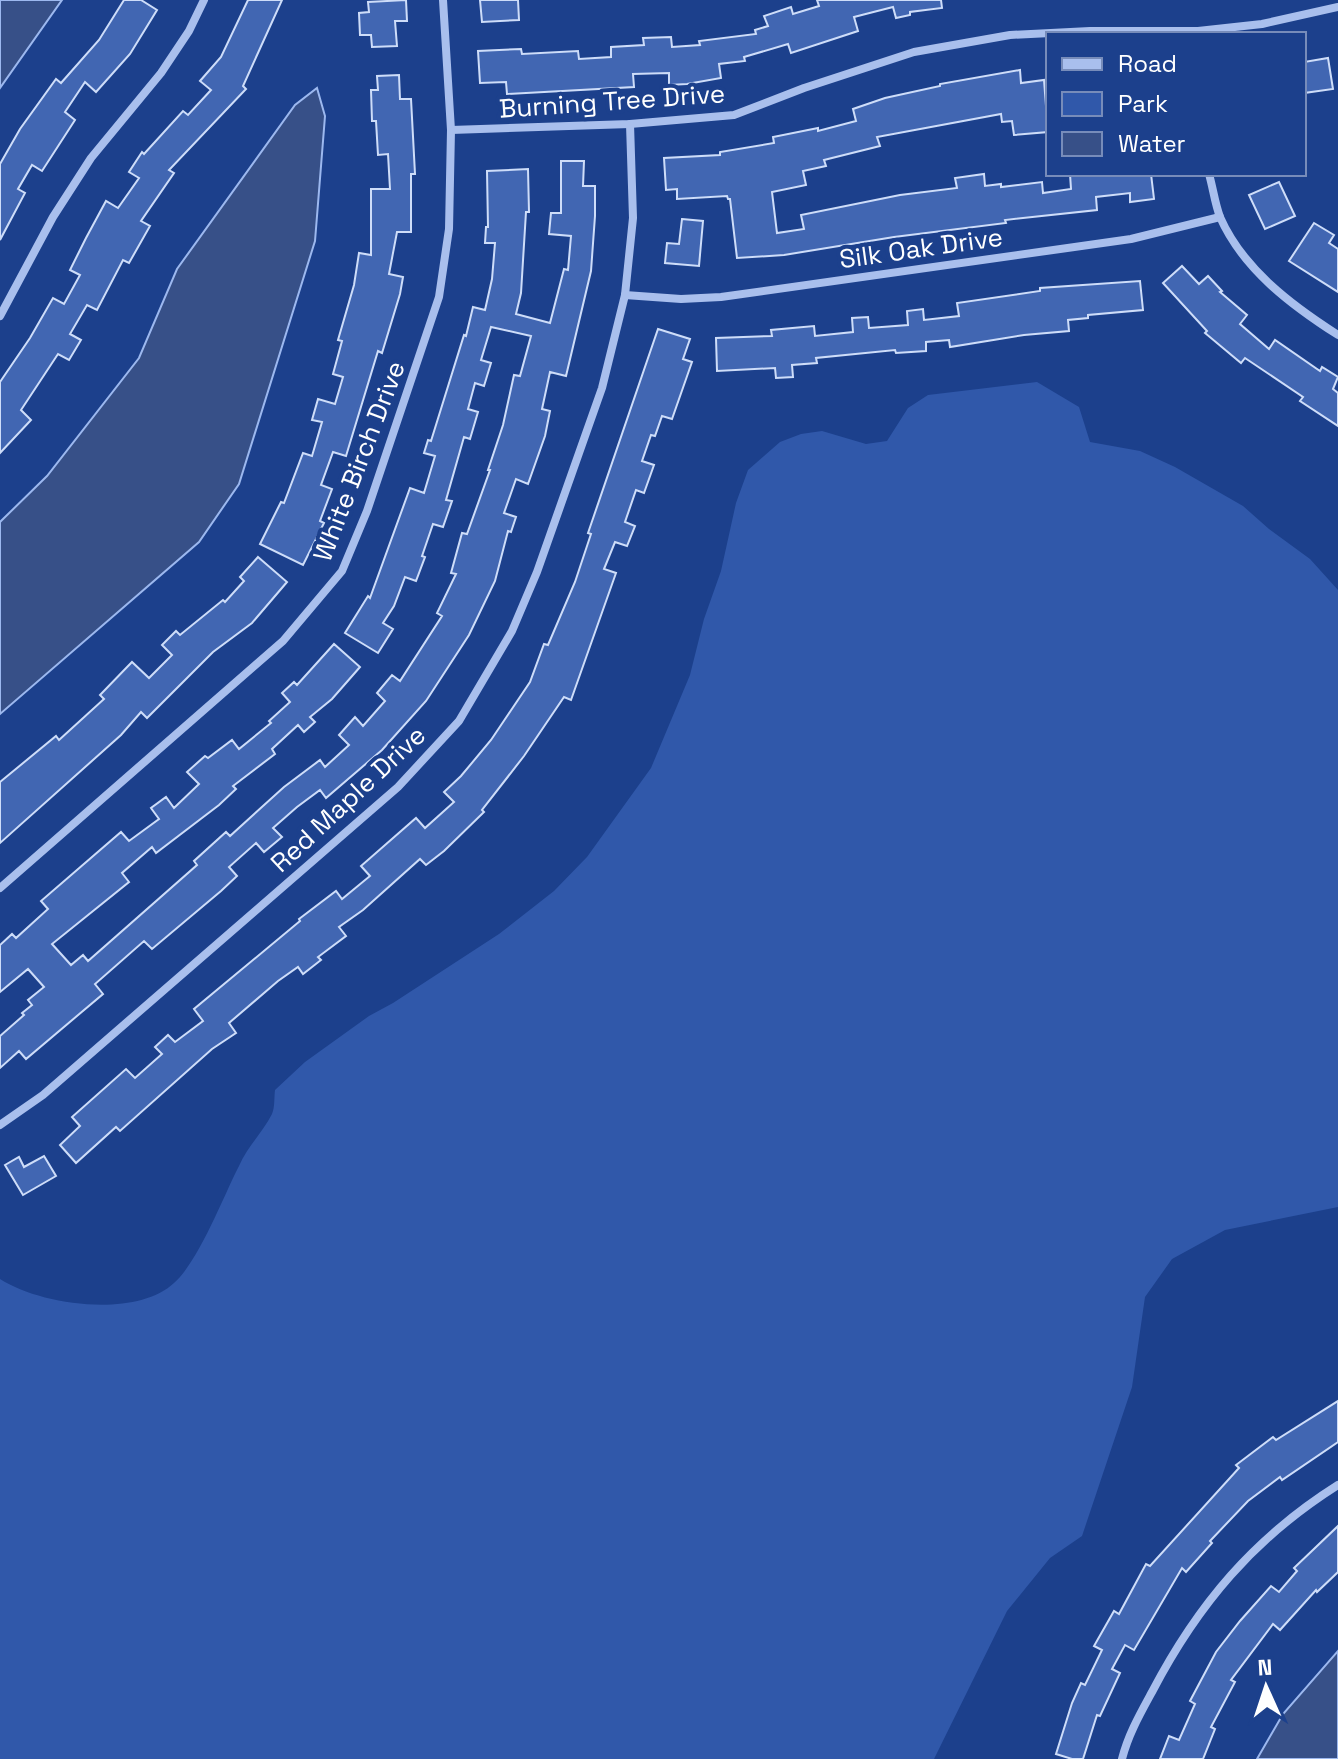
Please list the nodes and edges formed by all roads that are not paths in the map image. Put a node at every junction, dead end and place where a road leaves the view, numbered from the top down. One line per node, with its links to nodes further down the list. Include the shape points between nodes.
1 (204, 0): 12 (street, via 161,73 91,158)
2 (443, 0): 8 (street, White Birch Drive)
3 (1338, 7): 5 (street, Burning Tree Drive)
4 (1070, 32): 5 (street, Burning Tree Drive)
5 (1198, 32)
6 (1046, 33): 7 (street, Burning Tree Drive, via 914,52 734,115)
7 (630, 124): 8 (street, Burning Tree Drive); 11 (street, Red Maple Drive, via 633,218)
8 (451, 130): 14 (street, White Birch Drive, via 449,229 439,297 342,571 283,641)
9 (1210, 176): 10 (street)
10 (1220, 217): 11 (street, Silk Oak Drive, via 1131,239 721,297); 13 (street, via 1252,269)
11 (625, 295): 15 (street, Red Maple Drive, via 602,388 537,572 512,631 459,721 398,787 43,1095)
12 (0, 316)
13 (1338, 335)
14 (0, 888)
15 (0, 1125)
16 (1338, 1485): 17 (street, via 1300,1509 1237,1566 1176,1646 1127,1738)
17 (1122, 1759)

